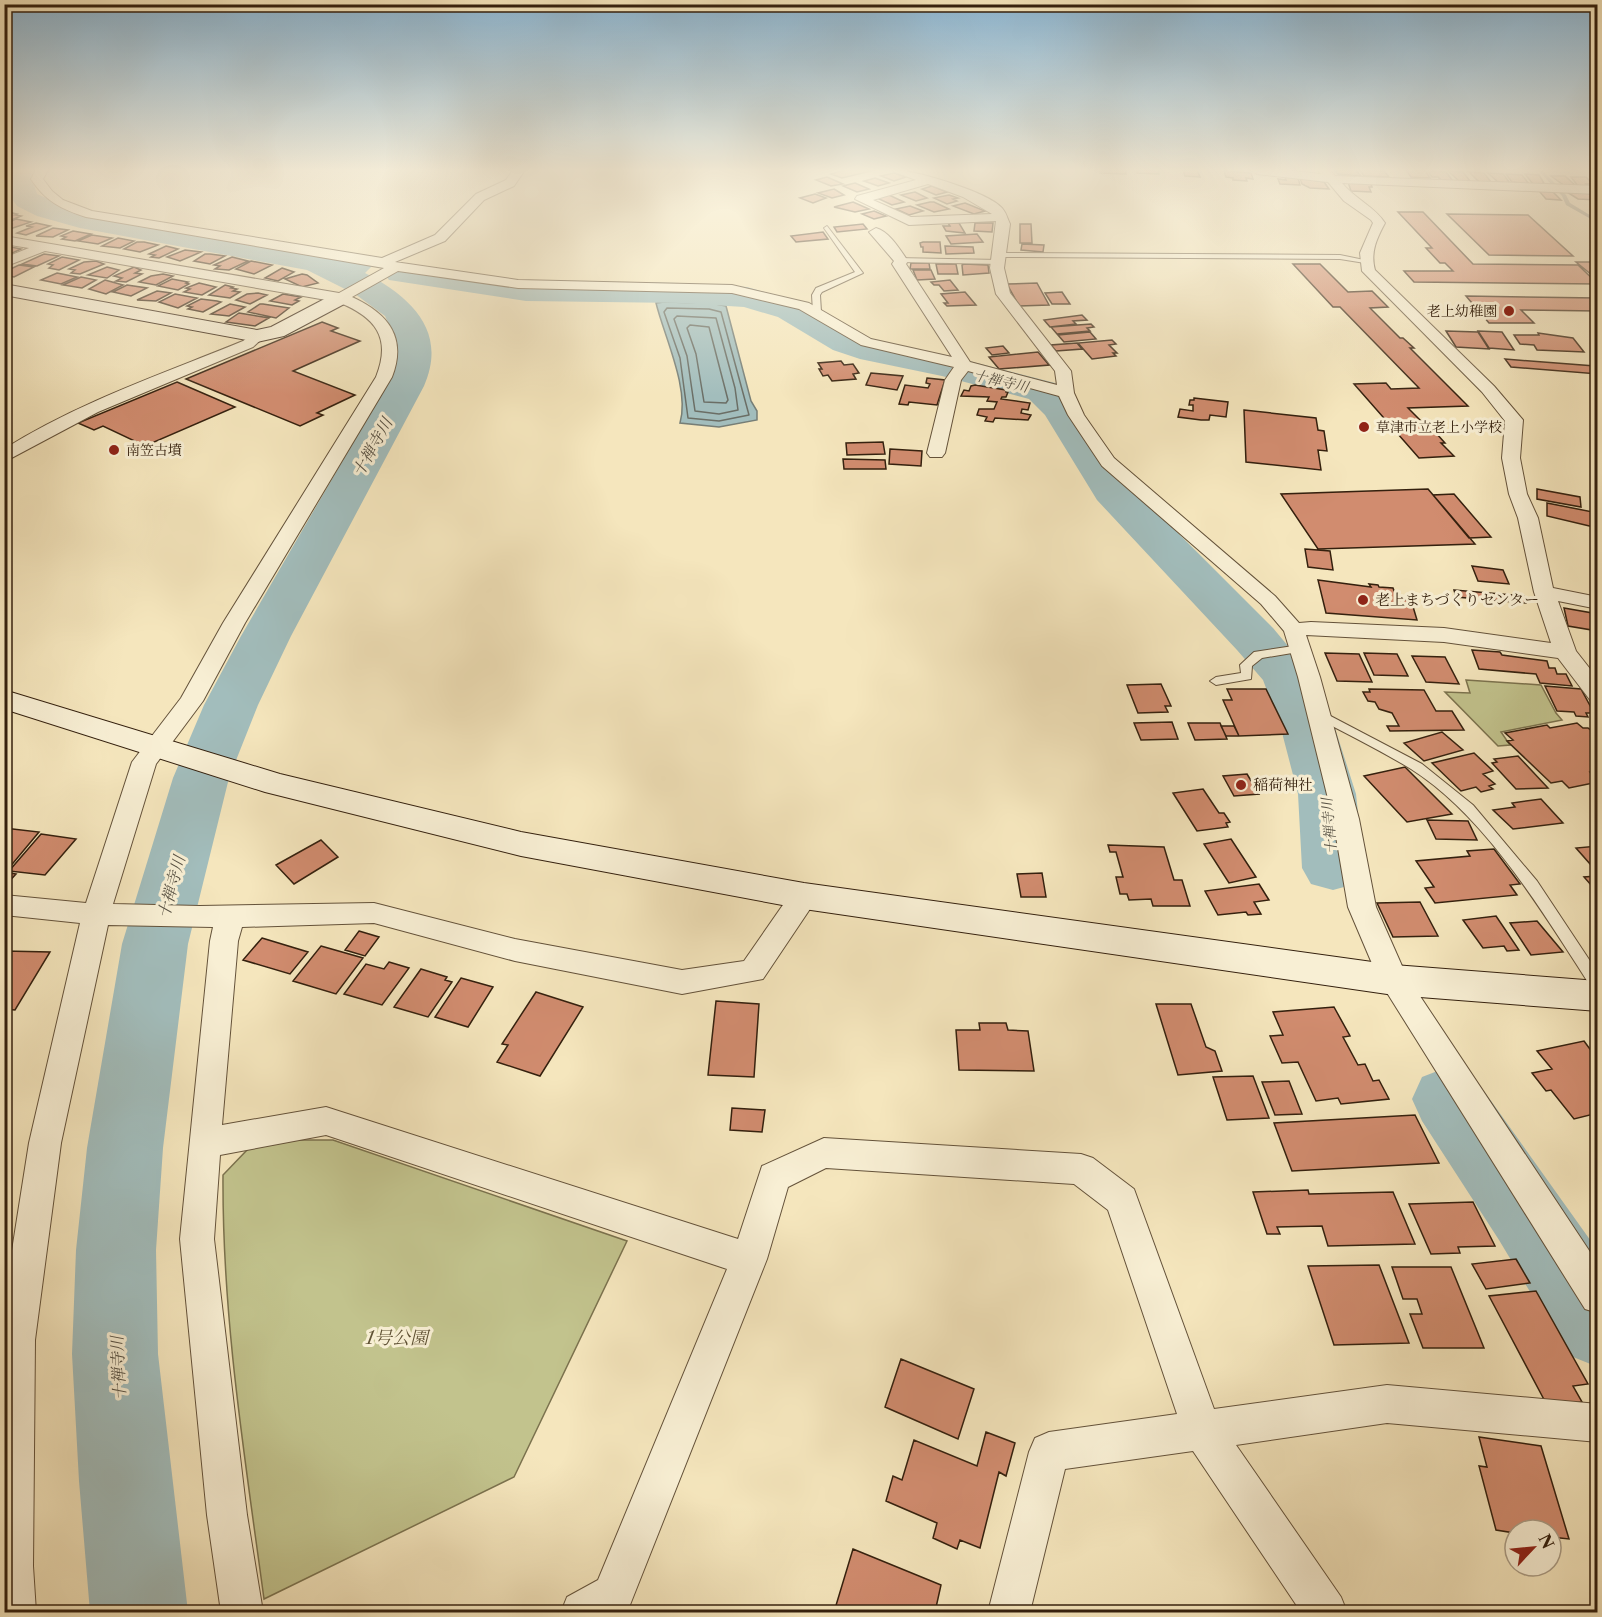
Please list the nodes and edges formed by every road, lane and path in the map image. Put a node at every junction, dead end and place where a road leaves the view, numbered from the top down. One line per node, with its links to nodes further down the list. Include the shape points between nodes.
1 (35, 245): 8 (street)
2 (263, 245): 13 (street)
3 (427, 245): 13 (street)
4 (839, 245): 16 (lane, via 859,273 819,290)
5 (889, 245): 10 (street)
6 (1002, 245): 9 (street)
7 (1368, 245): 11 (street)
8 (44, 247): 12 (street); 15 (street)
9 (1000, 258): 10 (lane); 11 (lane, via 1320,256); 19 (street, via 997,268 1003,294 1063,371)
10 (900, 260): 18 (street)
11 (1365, 261): 22 (street, via 1380,283 1488,388 1514,420 1511,458)
12 (4, 263)
13 (387, 268): 15 (street); 16 (street, via 518,284 732,289)
14 (4, 289): 17 (street)
15 (348, 294): 17 (street, via 277,332); 30 (street, via 380,323 387,336 391,351 384,377 191,701)
16 (817, 312): 18 (street, via 866,342)
17 (258, 336): 21 (street, via 248,344 34,436)
18 (961, 369): 19 (street); 20 (street, via 952,380)
19 (1066, 393): 24 (street, via 1108,462 1269,600)
20 (936, 453)
21 (4, 457)
22 (1544, 592): 23 (street); 25 (street)
23 (1598, 603)
24 (1297, 639): 25 (street, via 1311,628 1444,635); 26 (lane, via 1258,655 1246,665 1246,676); 29 (street)
25 (1565, 652): 27 (street)
26 (1216, 681)
27 (1598, 695)
28 (4, 699): 30 (street)
29 (1319, 714): 35 (street, via 1346,819 1362,907); 36 (lane, via 1417,767 1468,808 1532,885)
30 (156, 746): 31 (street, via 276,784 521,844); 33 (street, via 144,762)
31 (804, 896): 34 (street, via 753,971 682,982 515,950 374,913); 35 (street)
32 (4, 905): 33 (street)
33 (96, 914): 34 (street); 41 (street, via 45,1143)
34 (215, 917): 38 (street, via 224,941)
35 (1394, 980): 37 (street); 40 (street)
36 (1598, 986)
37 (1598, 996)
38 (204, 1143): 39 (street, via 326,1120); 46 (street, via 197,1239 227,1515)
39 (749, 1259): 43 (street, via 774,1177 824,1153 1081,1169 1122,1200); 44 (street)
40 (1598, 1296)
41 (11, 1342): 45 (street)
42 (1598, 1423): 43 (street, via 1387,1404)
43 (1202, 1430): 47 (street, via 1049,1452); 48 (street)
44 (605, 1607)
45 (15, 1612)
46 (242, 1612)
47 (1009, 1612)
48 (1326, 1612)

